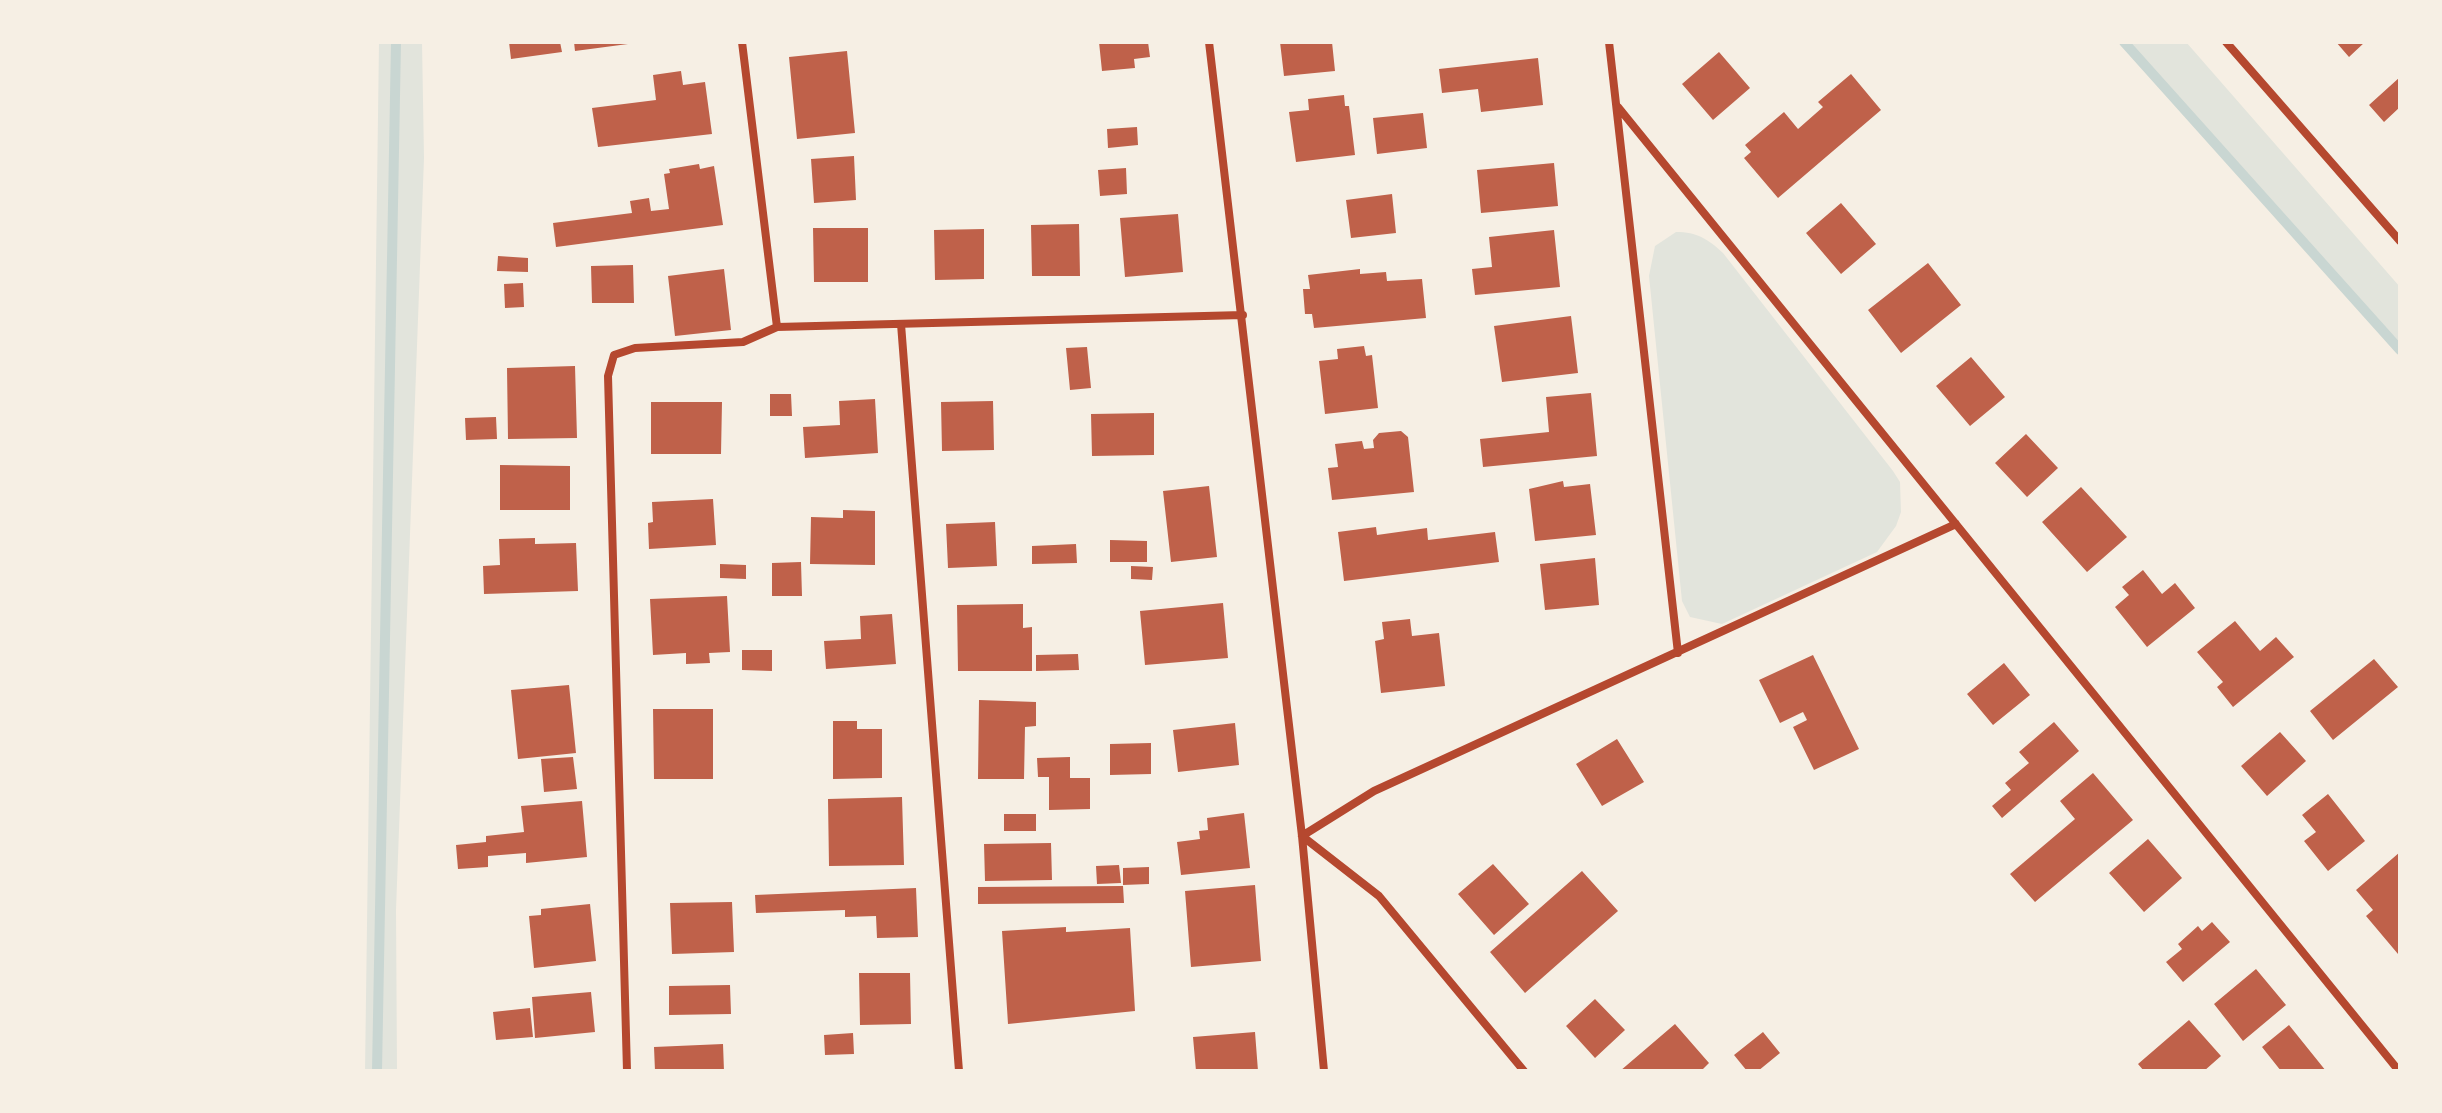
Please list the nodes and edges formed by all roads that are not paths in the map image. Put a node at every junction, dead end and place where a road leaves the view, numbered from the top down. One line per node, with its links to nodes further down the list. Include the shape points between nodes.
1 (742, 42): 9 (street)
2 (1209, 42): 7 (street)
3 (1609, 42): 5 (street)
4 (2226, 42): 6 (street)
5 (1618, 107): 10 (street); 11 (street)
6 (2400, 241)
7 (1243, 315): 8 (street); 12 (street)
8 (901, 324): 9 (street); 14 (street)
9 (777, 327): 13 (street, via 743,342 635,348 614,355 608,376)
10 (1956, 524): 11 (street); 17 (street)
11 (1678, 653): 12 (street, via 1374,791)
12 (1302, 836): 15 (street); 16 (street, via 1379,896)
13 (627, 1071)
14 (959, 1071)
15 (1324, 1071)
16 (1524, 1071)
17 (2399, 1071)

